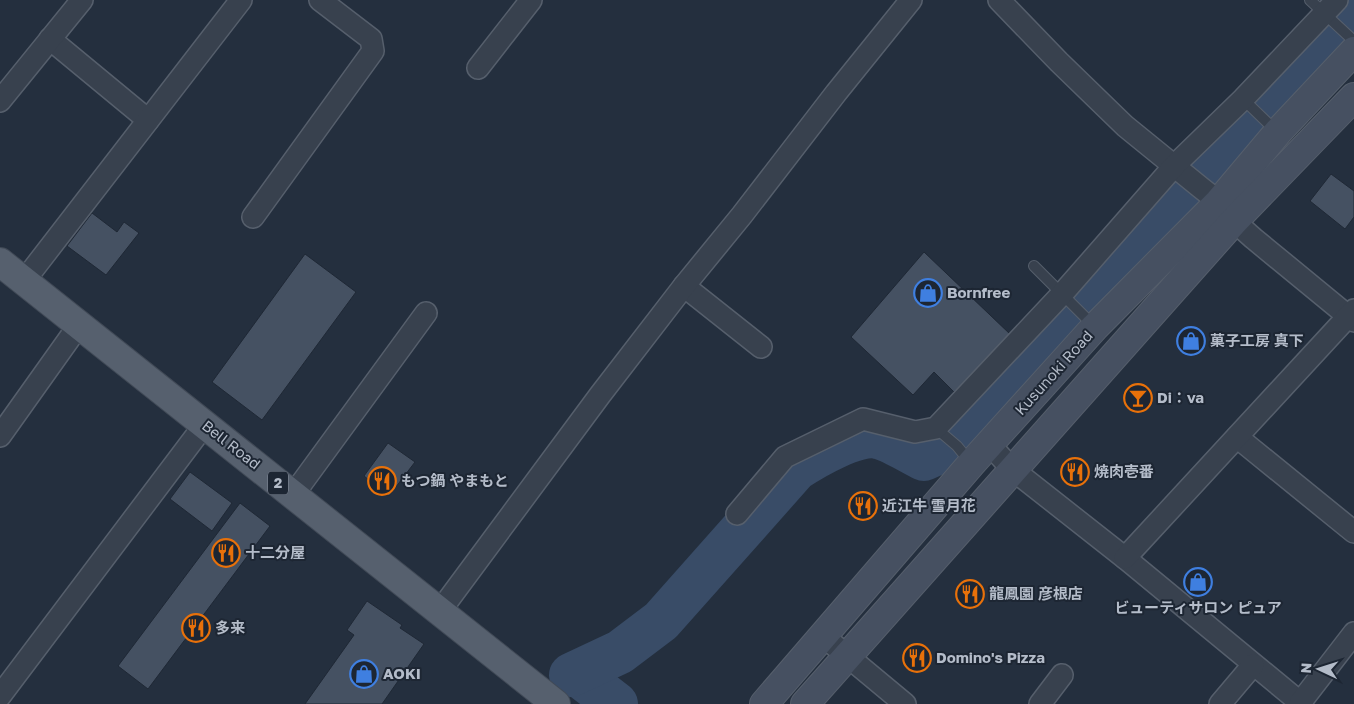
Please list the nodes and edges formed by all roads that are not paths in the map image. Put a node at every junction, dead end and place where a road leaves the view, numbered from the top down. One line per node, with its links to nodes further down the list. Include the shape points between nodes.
1 (82, 0): 8 (street)
2 (241, 0): 15 (street)
3 (320, 0): 18 (street, via 371,39 373,51)
4 (531, 0): 11 (street)
5 (911, 0): 22 (street)
6 (999, 0): 17 (street, via 1126,126)
7 (1325, 8): 10 (lane); 14 (street)
8 (50, 39): 13 (street); 15 (street)
9 (1354, 41): 10 (lane)
10 (1350, 42): 16 (main road, Kusunoki Road)
11 (478, 68)
12 (1354, 97): 17 (main road, Kusunoki Road)
13 (0, 101)
14 (1246, 102): 16 (lane); 17 (street)
15 (148, 120): 21 (street)
16 (1271, 125): 17 (main road, Kusunoki Road)
17 (1203, 190): 23 (street); 25 (street); 26 (main road, Kusunoki Road); 34 (main road, Kusunoki Road)
18 (253, 217)
19 (0, 262): 21 (main road, Bell Road / 2)
20 (1034, 266): 23 (lane)
21 (24, 281): 27 (main road, Bell Road / 2)
22 (684, 286): 28 (street); 39 (street)
23 (1064, 296): 26 (lane); 30 (street)
24 (426, 313): 35 (street)
25 (1352, 316): 32 (street)
26 (1088, 320): 33 (main road, Kusunoki Road)
27 (79, 324): 29 (main road, Bell Road / 2); 31 (street)
28 (761, 347)
29 (205, 424): 35 (main road, Bell Road / 2); 45 (street)
30 (936, 428): 33 (lane); 36 (street, via 915,432 863,419 785,457)
31 (0, 436)
32 (1237, 437): 37 (street); 38 (street)
33 (972, 450): 34 (street); 41 (main road, Kusunoki Road)
34 (1012, 469): 38 (street); 42 (main road, Kusunoki Road)
35 (293, 495): 39 (main road, Bell Road / 2)
36 (737, 514)
37 (1354, 532)
38 (1125, 558): 43 (street)
39 (440, 611): 47 (main road, Bell Road / 2)
40 (1354, 633): 46 (street)
41 (822, 635): 42 (street); 48 (main road, Kusunoki Road)
42 (847, 656): 49 (main road, Kusunoki Road); 50 (street)
43 (1253, 665): 46 (street); 52 (street)
44 (1062, 675): 51 (street)
45 (0, 696)
46 (1301, 703)
47 (556, 704)
48 (764, 704)
49 (806, 704)
50 (905, 704)
51 (1040, 704)
52 (1220, 704)

